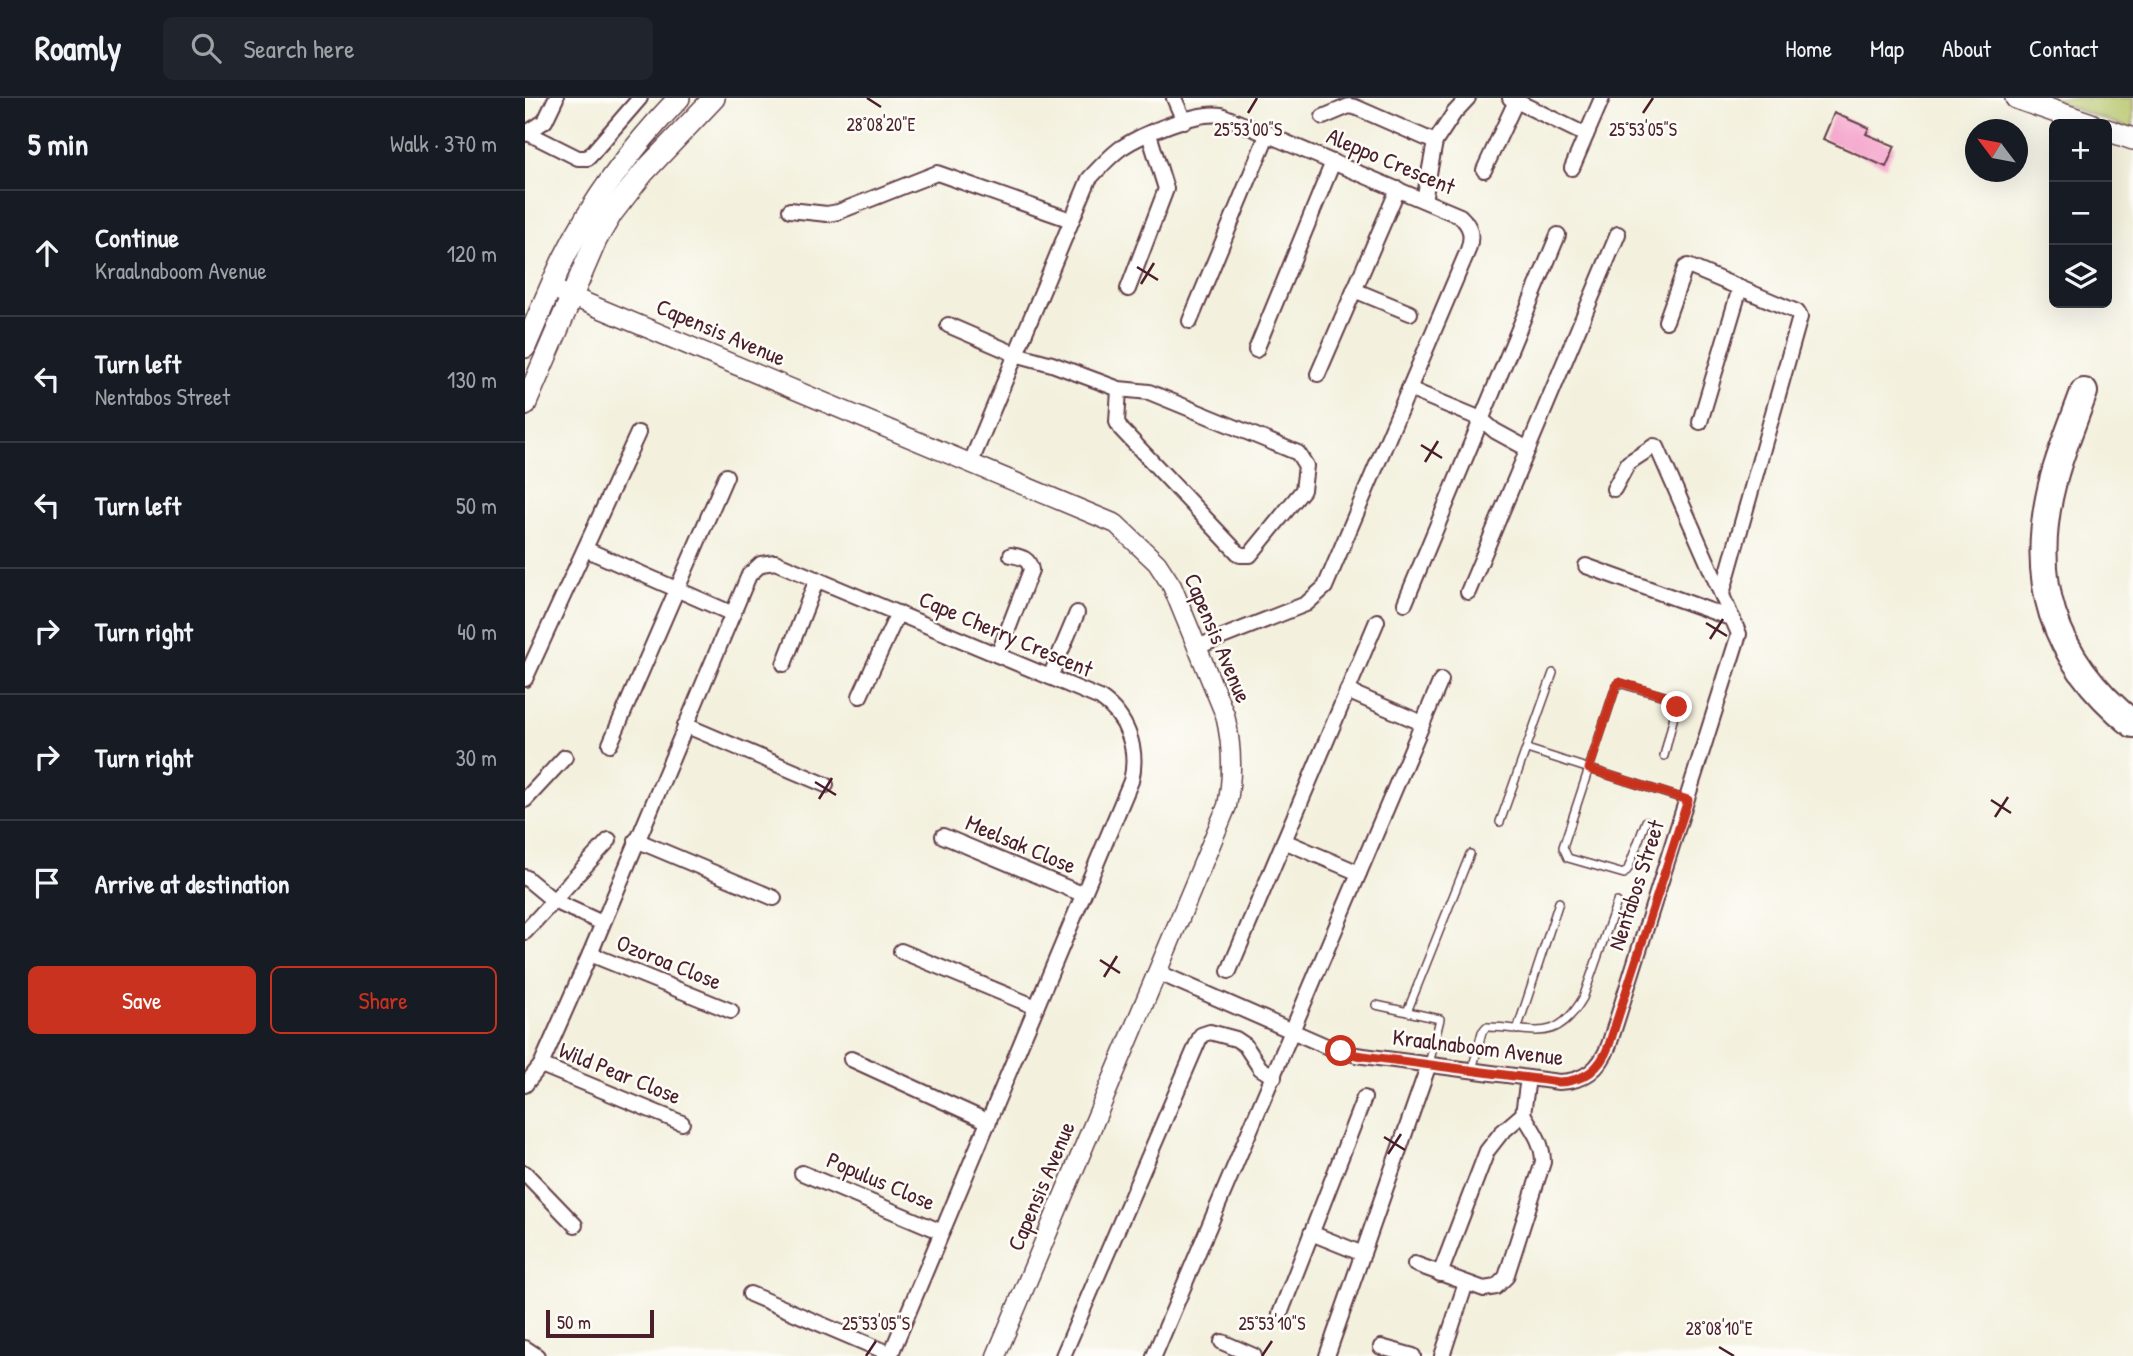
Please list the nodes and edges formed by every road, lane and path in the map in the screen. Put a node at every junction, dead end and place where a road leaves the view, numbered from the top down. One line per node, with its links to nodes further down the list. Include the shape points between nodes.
1 (556, 98): 15 (street, via 545,121)
2 (640, 98): 15 (street, via 588,158 578,158)
3 (679, 98): 29 (main road, via 604,189)
4 (714, 98): 33 (main road, via 612,213)
5 (1174, 98): 12 (street)
6 (1468, 98): 19 (street)
7 (1602, 98): 17 (street)
8 (2016, 98): 11 (main road)
9 (1513, 99): 17 (street); 22 (street)
10 (1323, 117): 19 (street, via 1355,107)
11 (2077, 119)
12 (1184, 121): 14 (street, Aleppo Crescent, via 1220,114); 16 (street, Aleppo Crescent)
13 (2112, 132): 18 (main road)
14 (1268, 133): 20 (street, Aleppo Crescent); 35 (street)
15 (526, 134)
16 (1149, 134): 26 (street, Aleppo Crescent, via 1120,149 1095,172); 31 (street, via 1166,189)
17 (1586, 135): 21 (street)
18 (2133, 139)
19 (1435, 142): 24 (street)
20 (1333, 162): 23 (street, Aleppo Crescent); 39 (street)
21 (1571, 168)
22 (1483, 170)
23 (1398, 189): 24 (street, Aleppo Crescent); 32 (street)
24 (1424, 200): 43 (street, Aleppo Crescent, via 1460,216 1468,223 1471,237)
25 (790, 210): 26 (street, via 834,214 937,173)
26 (1071, 220): 40 (street, Aleppo Crescent)
27 (1618, 234): 49 (street)
28 (1558, 236): 46 (street)
29 (551, 288): 33 (street, Capensis Avenue); 38 (main road)
30 (1740, 288): 36 (street, via 1688,265); 47 (street); 59 (street, via 1800,317)
31 (1128, 289)
32 (1354, 290): 34 (street); 41 (street)
33 (572, 297): 45 (main road); 50 (street, Capensis Avenue)
34 (1411, 313)
35 (1190, 321)
36 (1666, 321)
37 (948, 325): 40 (street)
38 (525, 347)
39 (1256, 350)
40 (1015, 354): 42 (street); 50 (street, Aleppo Crescent)
41 (1318, 374)
42 (1119, 389): 42 (street, via 1149,392 1299,453 1304,459 1301,495 1250,555 1240,555 1121,429 1117,422)
43 (1409, 389): 46 (street); 66 (street, Aleppo Crescent, via 1325,587 1305,604)
44 (2084, 392): 77 (highway, via 2055,477 2044,530 2043,571 2066,648 2084,676)
45 (525, 405)
46 (1481, 419): 49 (street); 60 (street)
47 (1700, 422)
48 (638, 433): 53 (street)
49 (1528, 449): 58 (street)
50 (971, 462): 66 (street, Capensis Avenue, via 1121,528 1157,563 1172,586)
51 (726, 476): 57 (street)
52 (1614, 489): 59 (street, via 1628,463 1657,447)
53 (585, 549): 57 (street); 72 (street)
54 (1011, 555): 67 (street, via 1030,564 1030,578)
55 (1586, 566): 64 (street)
56 (817, 579): 62 (street, Cape Cherry Crescent, via 775,562 761,564 749,575); 63 (street, Cape Cherry Crescent); 68 (street)
57 (677, 590): 62 (street); 79 (street)
58 (1468, 592)
59 (1722, 594): 64 (street)
60 (1405, 603)
61 (1077, 613): 71 (street)
62 (733, 614): 78 (street, Cape Cherry Crescent)
63 (901, 614): 67 (street, Cape Cherry Crescent); 70 (street); 75 (street)
64 (1733, 618): 86 (street, Nentabos Street, via 1739,634)
65 (1377, 621): 74 (street)
66 (1197, 647): 106 (street, Capensis Avenue, via 1229,730 1229,792)
67 (998, 655): 71 (street, Cape Cherry Crescent)
68 (784, 664)
69 (1553, 673): 80 (lane)
70 (879, 677)
71 (1050, 677): 96 (street, Cape Cherry Crescent, via 1115,708 1133,753 1131,781)
72 (525, 679)
73 (1441, 680): 76 (street)
74 (1347, 691): 76 (street); 92 (street)
75 (860, 696)
76 (1422, 723): 94 (street)
77 (2133, 724)
78 (685, 725): 84 (street); 91 (street, Cape Cherry Crescent)
79 (610, 744)
80 (1527, 749): 83 (lane); 88 (lane)
81 (1664, 756): 83 (lane, via 1677,704 1619,682)
82 (565, 757): 85 (street)
83 (1589, 769): 86 (lane); 87 (lane, via 1563,847 1568,859 1624,874)
84 (826, 785)
85 (525, 800)
86 (1688, 800): 116 (street, Nentabos Street, via 1609,1045)
87 (1646, 821)
88 (1500, 822)
89 (943, 836): 96 (street, Meelsak Close)
90 (609, 840): 98 (street)
91 (636, 840): 97 (street); 101 (street, Cape Cherry Crescent)
92 (1284, 841): 94 (street); 105 (street)
93 (1470, 854): 110 (lane)
94 (1359, 873): 112 (street)
95 (525, 877): 98 (street)
96 (1082, 894): 108 (street, Cape Cherry Crescent)
97 (774, 898)
98 (554, 901): 101 (street); 102 (street)
99 (1559, 902): 111 (lane)
100 (1617, 902): 111 (lane, via 1575,1011 1537,1033)
101 (602, 923): 104 (street, Cape Cherry Crescent)
102 (525, 932)
103 (901, 951): 108 (street)
104 (590, 954): 109 (street, Ozoroa Close); 115 (street, Cape Cherry Crescent)
105 (1229, 971)
106 (1157, 972): 112 (street, Kraalnaboom Avenue); 141 (street, Capensis Avenue)
107 (1377, 1005): 110 (lane)
108 (1036, 1007): 123 (street, Cape Cherry Crescent)
109 (731, 1011)
110 (1407, 1012): 114 (lane, via 1441,1021)
111 (1517, 1030): 117 (lane, via 1484,1029)
112 (1292, 1031): 114 (street, Kraalnaboom Avenue, via 1356,1055); 118 (street)
113 (851, 1059): 123 (street)
114 (1429, 1064): 117 (street, Kraalnaboom Avenue); 130 (street)
115 (541, 1065): 120 (street, Cape Cherry Crescent); 124 (street, Wild Pear Close)
116 (1597, 1069): 119 (street, Kraalnaboom Avenue, via 1573,1082)
117 (1472, 1070): 119 (street, Kraalnaboom Avenue)
118 (1274, 1077): 142 (street, via 1260,1068 1236,1039 1210,1032 1198,1040); 143 (street)
119 (1528, 1078): 122 (street)
120 (525, 1086)
121 (1364, 1098): 129 (street)
122 (1523, 1114): 132 (street, via 1487,1151); 133 (street, via 1539,1140 1543,1162 1509,1268 1502,1282 1491,1289)
123 (989, 1122): 128 (street, Cape Cherry Crescent)
124 (682, 1123)
125 (525, 1173): 127 (street)
126 (802, 1173): 128 (street, Populus Close)
127 (575, 1225)
128 (942, 1231): 139 (street, Cape Cherry Crescent)
129 (1311, 1233): 130 (street); 135 (street)
130 (1363, 1254): 145 (street)
131 (1415, 1264): 132 (street)
132 (1440, 1274): 133 (street)
133 (1466, 1283): 147 (street)
134 (750, 1294): 139 (street)
135 (1280, 1314)
136 (1222, 1342): 144 (street)
137 (1381, 1347): 146 (street)
138 (525, 1348): 140 (street)
139 (891, 1355)
140 (537, 1356)
141 (996, 1356)
142 (1063, 1356)
143 (1154, 1356)
144 (1254, 1356)
145 (1327, 1356)
146 (1413, 1356)
147 (1442, 1356)

